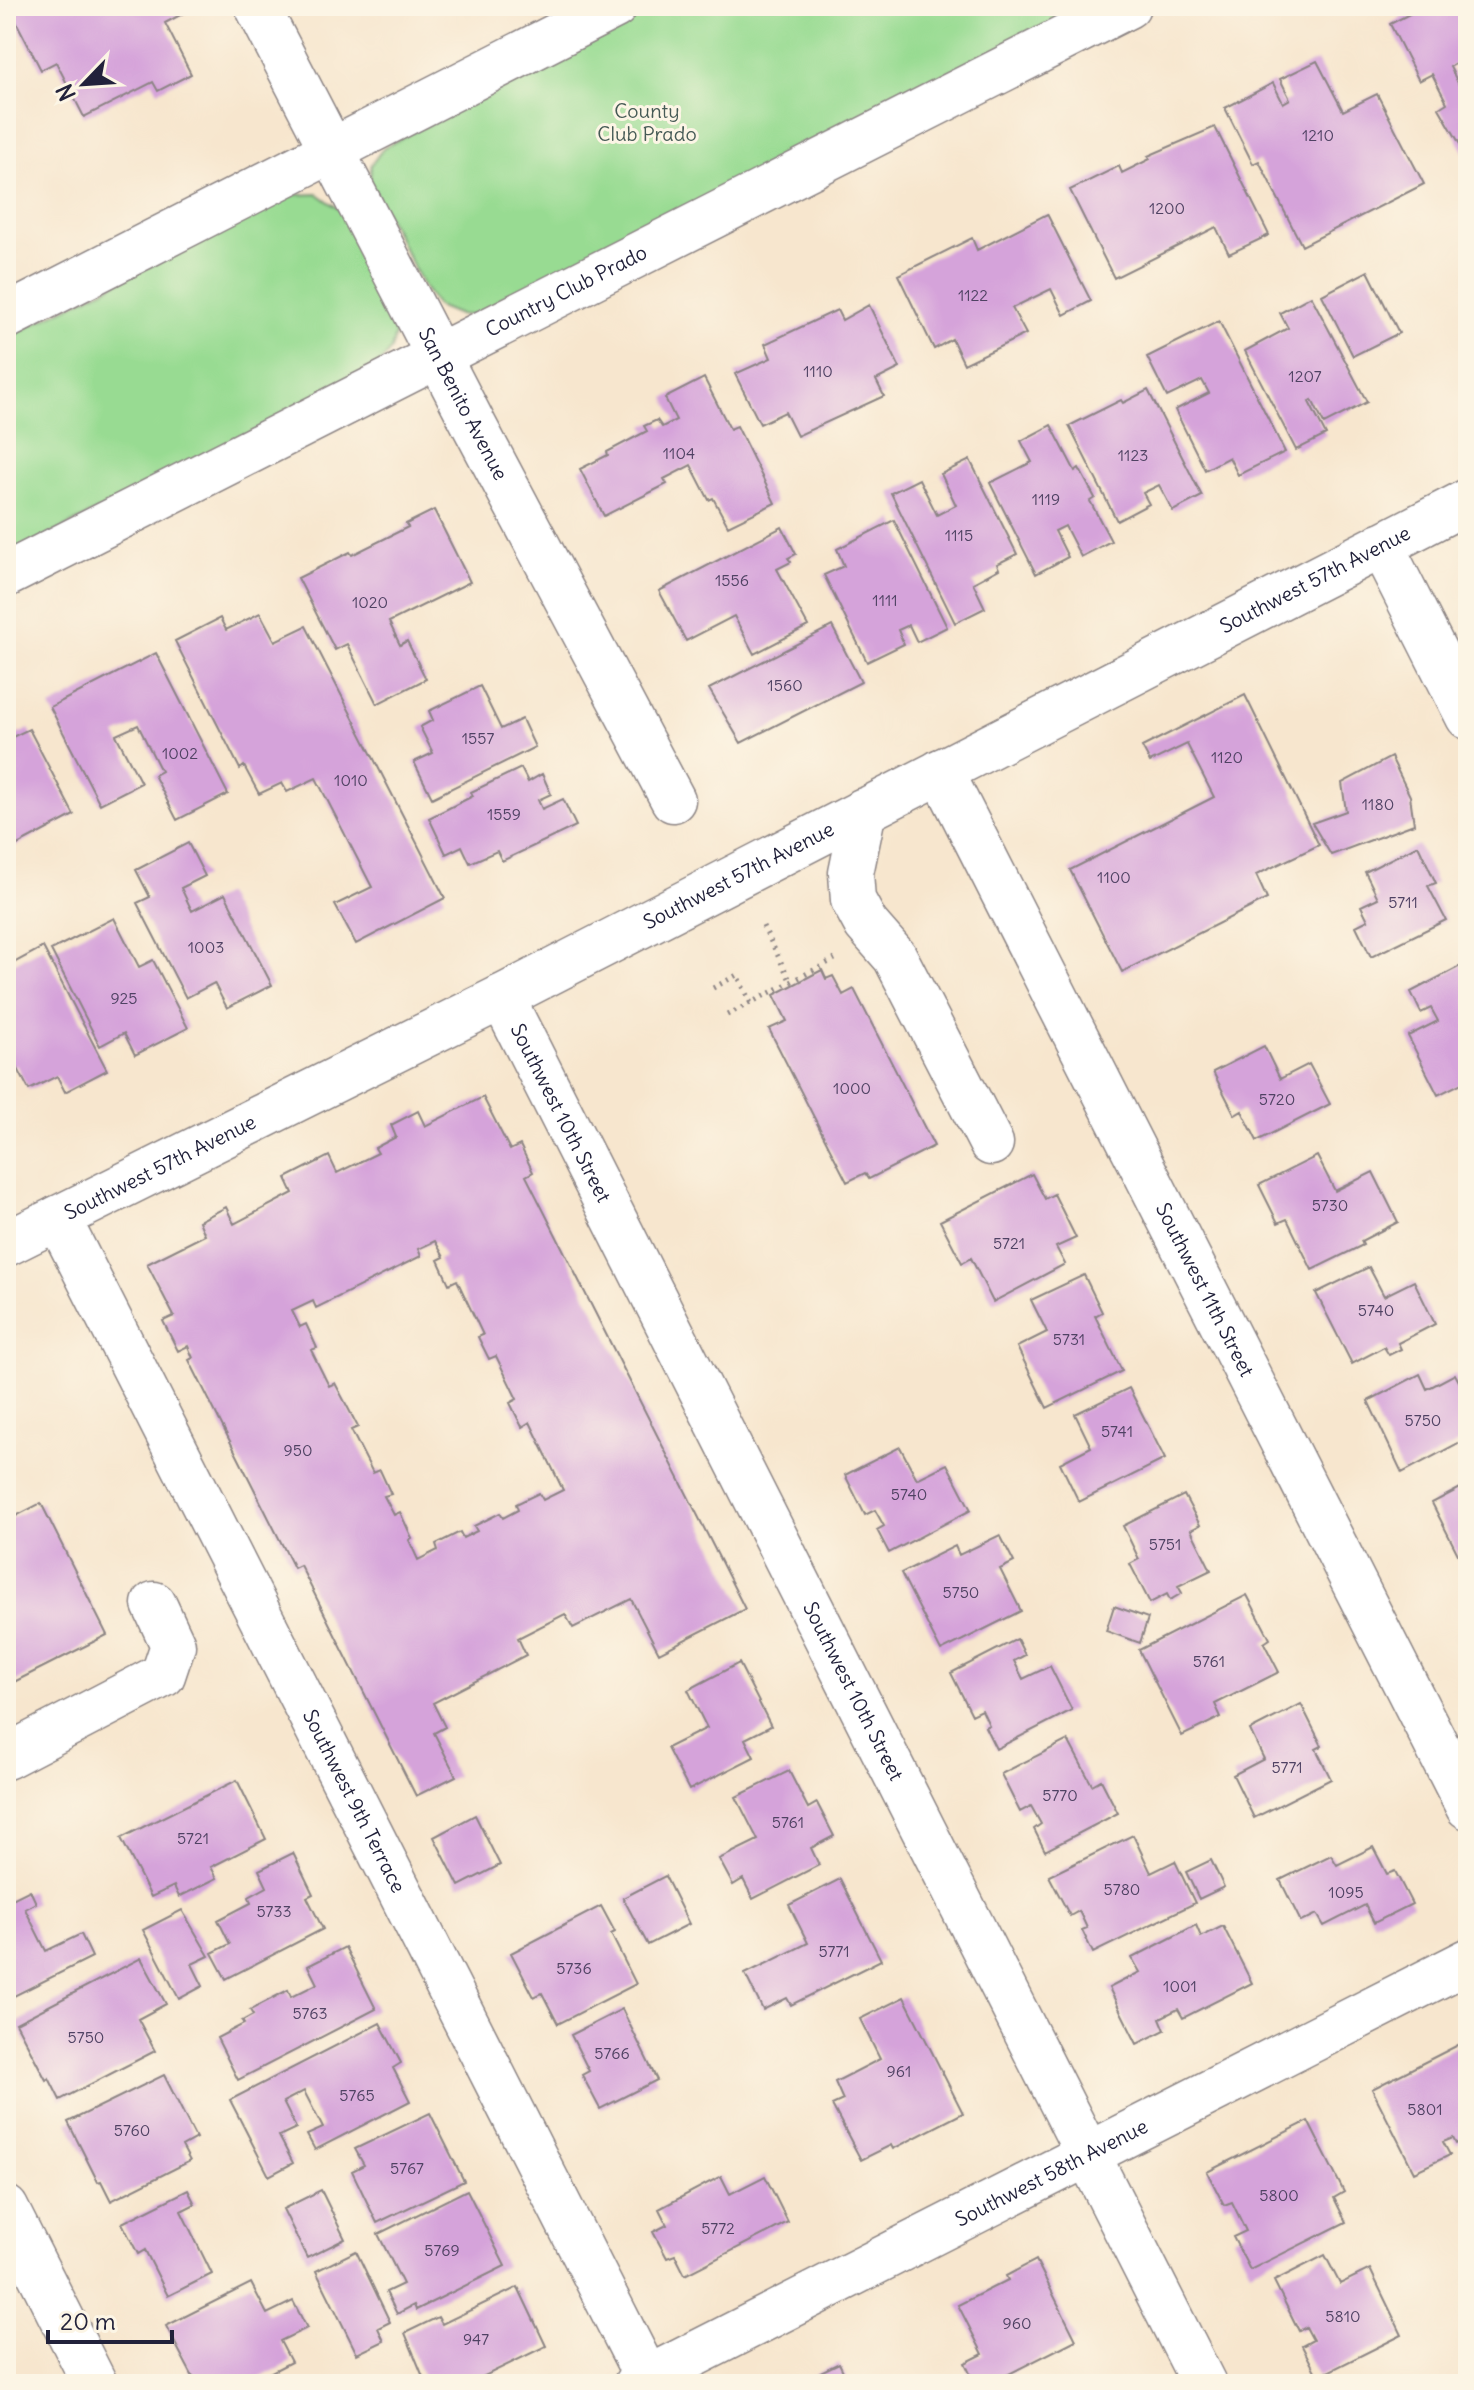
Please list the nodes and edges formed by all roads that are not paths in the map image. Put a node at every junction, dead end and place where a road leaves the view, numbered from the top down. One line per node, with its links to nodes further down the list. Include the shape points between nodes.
1 (257, 6): 4 (street, San Benito Avenue)
2 (615, 6): 4 (street)
3 (1128, 6): 6 (street, Country Club Prado)
4 (331, 151): 5 (street); 6 (street, San Benito Avenue)
5 (6, 317)
6 (439, 357): 9 (street, Country Club Prado); 12 (street, San Benito Avenue)
7 (1468, 501): 8 (street, Southwest 57th Avenue)
8 (1381, 545): 10 (street); 11 (street, Southwest 57th Avenue)
9 (6, 575)
10 (1468, 717)
11 (941, 771): 13 (street, Southwest 57th Avenue); 20 (street, Southwest 11th Street)
12 (673, 800)
13 (864, 810): 14 (street, Southwest 57th Avenue); 15 (street, via 851,873 853,900 895,957)
14 (502, 997): 16 (street, Southwest 57th Avenue); 22 (street, Southwest 10th Street)
15 (991, 1143)
16 (58, 1218): 17 (street, Southwest 57th Avenue); 24 (street, Southwest 9th Terrace)
17 (6, 1244)
18 (154, 1604): 19 (street, via 173,1645 163,1675)
19 (6, 1757)
20 (1468, 1807)
21 (1468, 1961): 22 (street, Southwest 58th Avenue)
22 (1088, 2155): 24 (street, Southwest 58th Avenue); 26 (street, Southwest 10th Street)
23 (6, 2208): 25 (street)
24 (644, 2382)
25 (95, 2384)
26 (1204, 2384)

